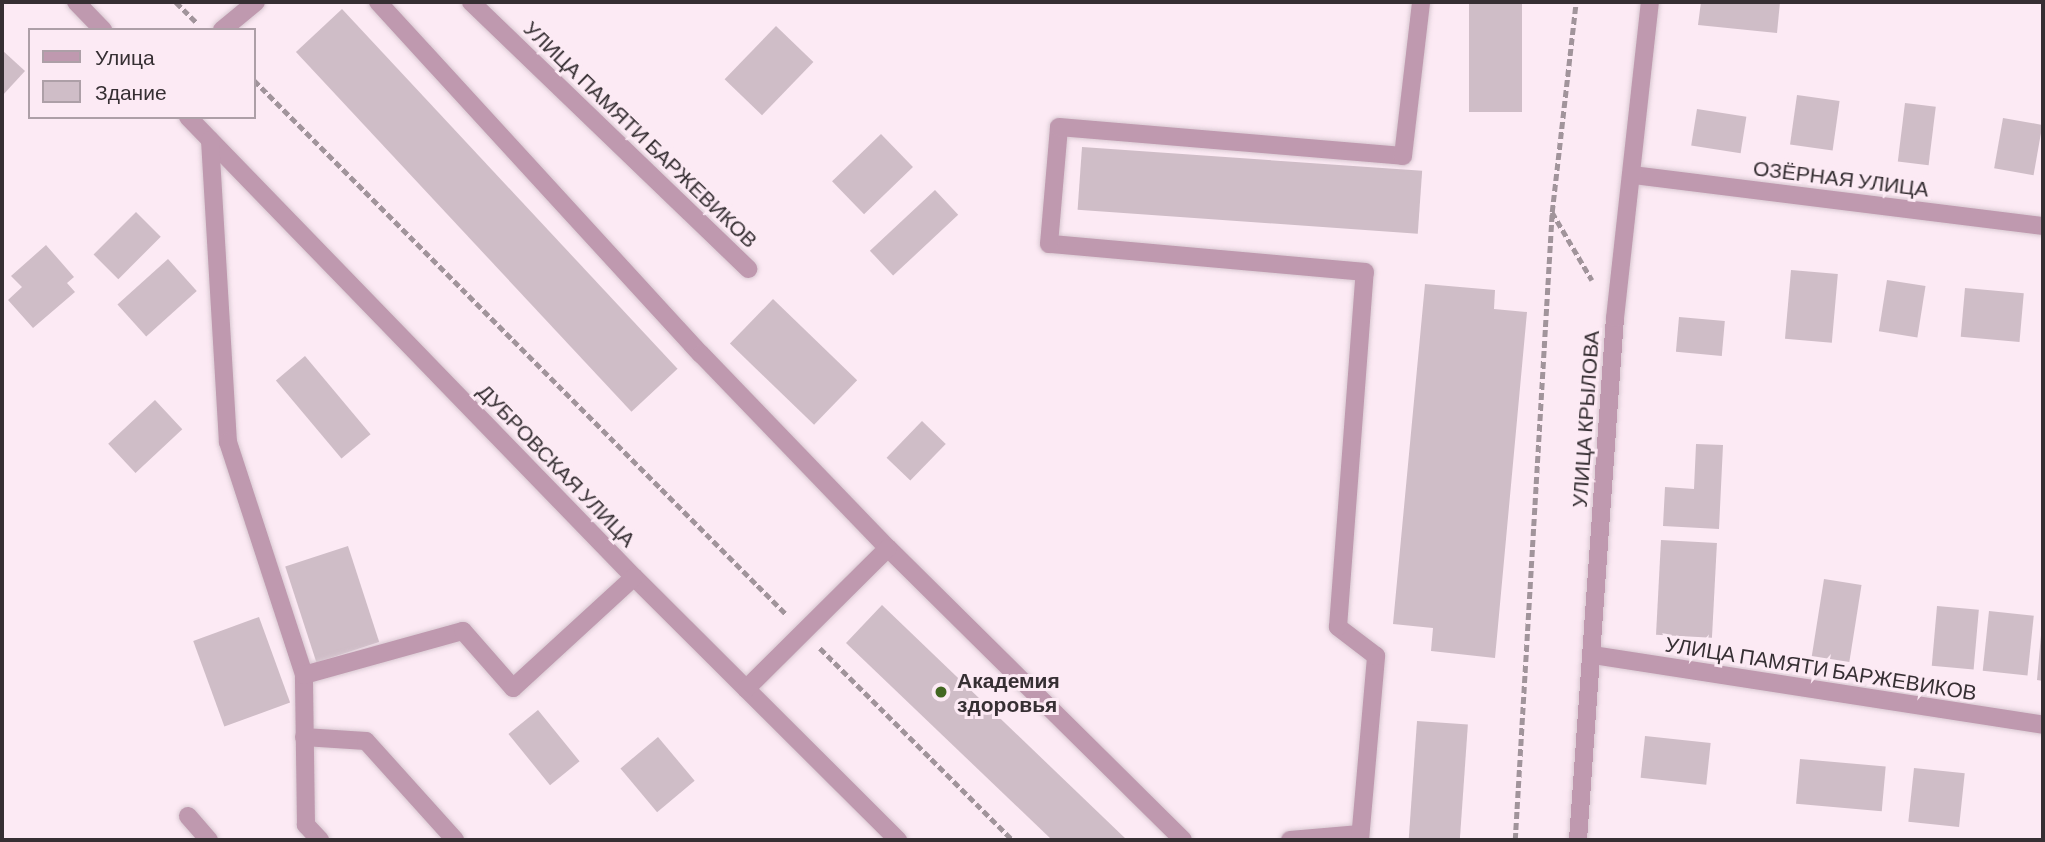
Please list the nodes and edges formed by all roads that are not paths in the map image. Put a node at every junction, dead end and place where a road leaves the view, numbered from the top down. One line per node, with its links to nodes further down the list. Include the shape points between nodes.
1 (76, 2): 7 (street)
2 (256, 2): 8 (street)
3 (378, 2): 14 (street, via 701,354)
4 (471, 2): 13 (street, УЛИЦА ПАМЯТИ БАРЖЕВИКОВ)
5 (1421, 2): 22 (street, via 1403,156 1059,127 1049,244 1365,272 1338,626 1376,656)
6 (1650, 2): 11 (street, УЛИЦА КРЫЛОВА)
7 (101, 28)
8 (224, 28)
9 (190, 119): 10 (street, ДУБРОВСКАЯ УЛИЦА)
10 (210, 140): 15 (street, ДУБРОВСКАЯ УЛИЦА); 17 (street, via 228,442)
11 (1633, 175): 12 (street, ОЗЁРНАЯ УЛИЦА); 16 (street, УЛИЦА КРЫЛОВА, via 1615,318)
12 (2043, 226)
13 (748, 269)
14 (888, 548): 18 (street); 27 (street)
15 (634, 577): 17 (street, via 513,688 463,631); 18 (street, ДУБРОВСКАЯ УЛИЦА)
16 (1593, 655): 19 (street, УЛИЦА ПАМЯТИ БАРЖЕВИКОВ); 29 (street, УЛИЦА КРЫЛОВА)
17 (303, 675): 20 (street)
18 (746, 689): 26 (street, ДУБРОВСКАЯ УЛИЦА)
19 (2043, 725)
20 (304, 737): 24 (street, via 306,825); 25 (street, via 366,741)
21 (188, 816): 23 (street)
22 (1360, 837): 28 (street)
23 (209, 840)
24 (320, 840)
25 (454, 840)
26 (898, 840)
27 (1183, 840)
28 (1290, 840)
29 (1578, 840)

